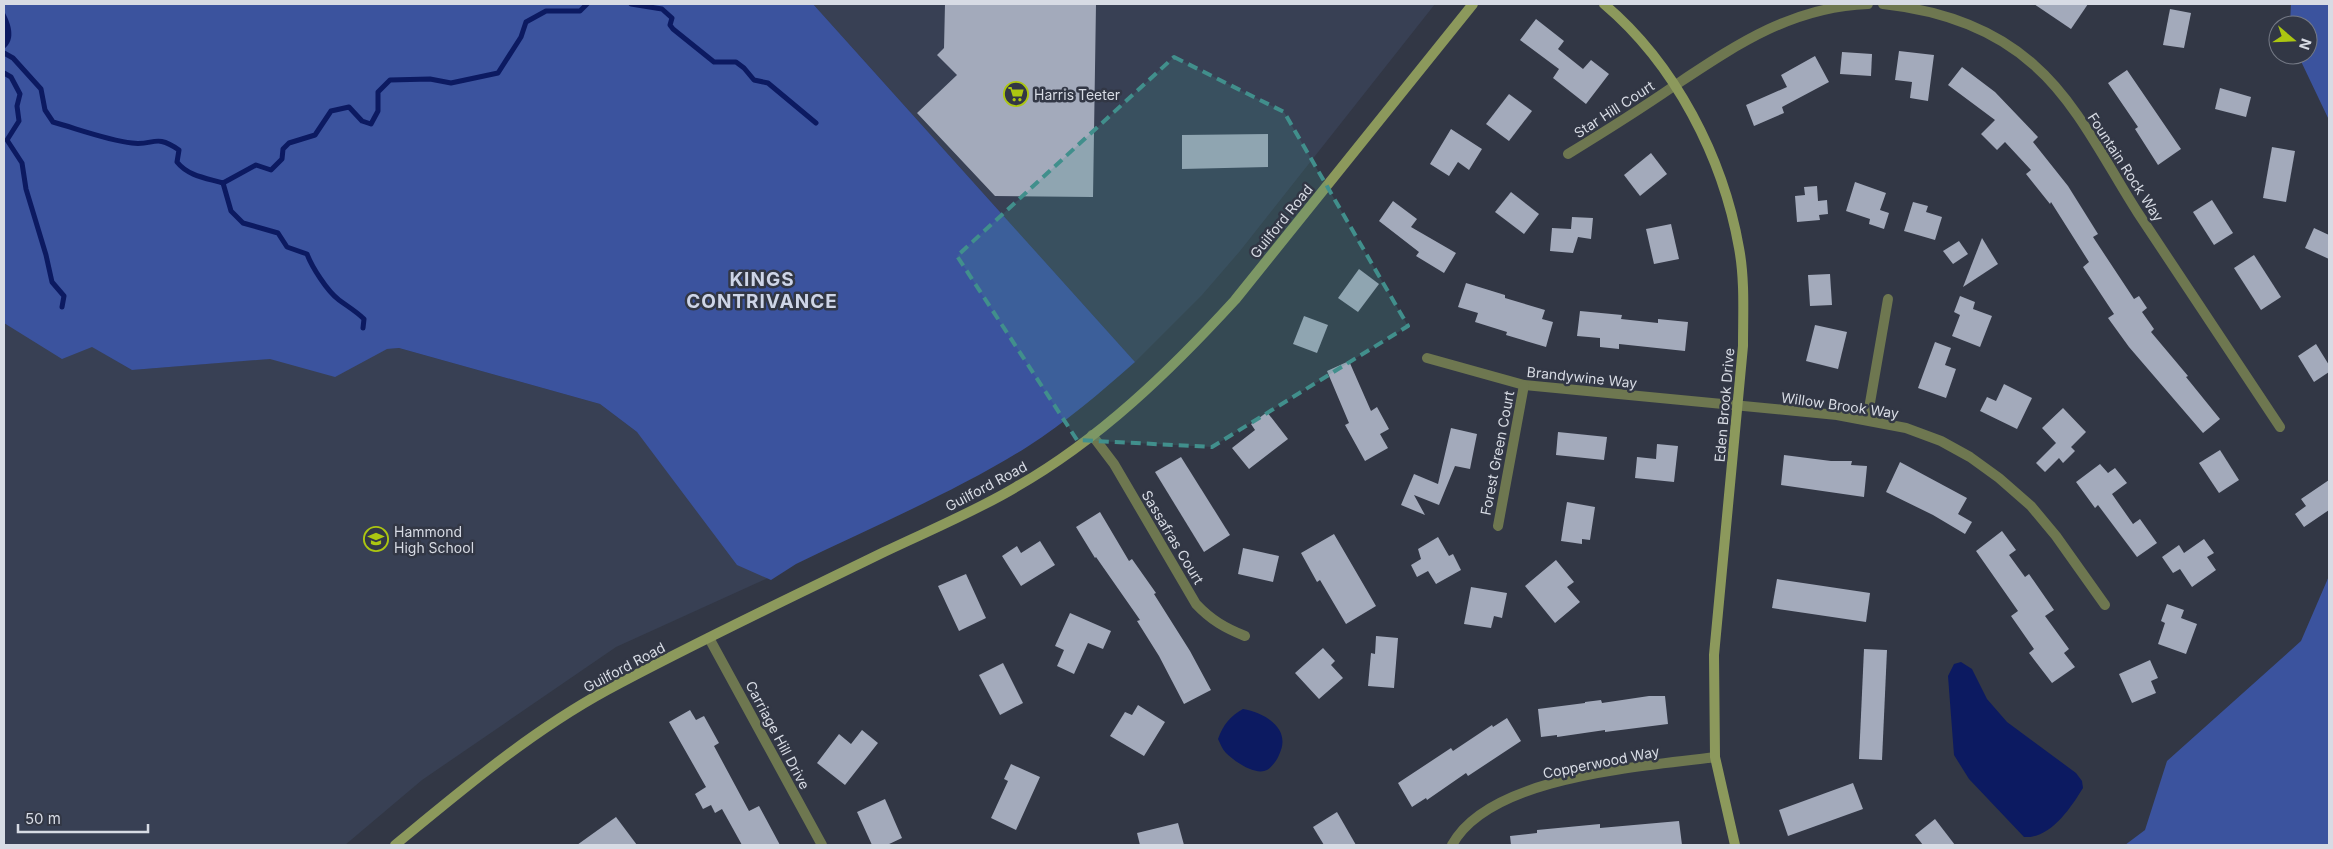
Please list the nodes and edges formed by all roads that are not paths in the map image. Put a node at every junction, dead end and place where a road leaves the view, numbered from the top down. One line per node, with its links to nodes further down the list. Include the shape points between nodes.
1 (1474, 4): 13 (street, Guilford Road, via 1235,300 1198,341)
2 (1604, 4): 5 (street, Eden Brook Drive, via 1631,28)
3 (1868, 4): 5 (street, via 1817,10 1786,20 1710,61)
4 (1883, 4): 12 (street, Fountain Rock Way, via 1941,14 1979,28 2034,64 2050,80 2069,103)
5 (1675, 86): 6 (street, Star Hill Court); 10 (street, Eden Brook Drive, via 1698,126 1715,167 1739,249 1744,346)
6 (1568, 154)
7 (1888, 299): 11 (street)
8 (1427, 358): 9 (street, Brandywine Way)
9 (1524, 385): 10 (street, Brandywine Way); 14 (street, Forest Green Court)
10 (1737, 407): 11 (street, Willow Brook Way); 18 (street, Eden Brook Drive, via 1714,655)
11 (1867, 420): 15 (street, Willow Brook Way, via 1906,428 1941,441 1999,478 2031,506)
12 (2280, 427)
13 (1092, 435): 16 (street, Sassafras Court, via 1114,464 1196,604 1209,618); 17 (street, Guilford Road, via 1001,496)
14 (1498, 526)
15 (2105, 605)
16 (1245, 636)
17 (709, 638): 19 (street, Guilford Road, via 558,719 468,785); 20 (street, Carriage Hill Drive)
18 (1715, 757): 21 (street, Copperwood Way, via 1563,780 1524,792 1490,806 1471,821); 22 (street, Eden Brook Drive)
19 (395, 845)
20 (822, 845)
21 (1452, 845)
22 (1735, 845)

